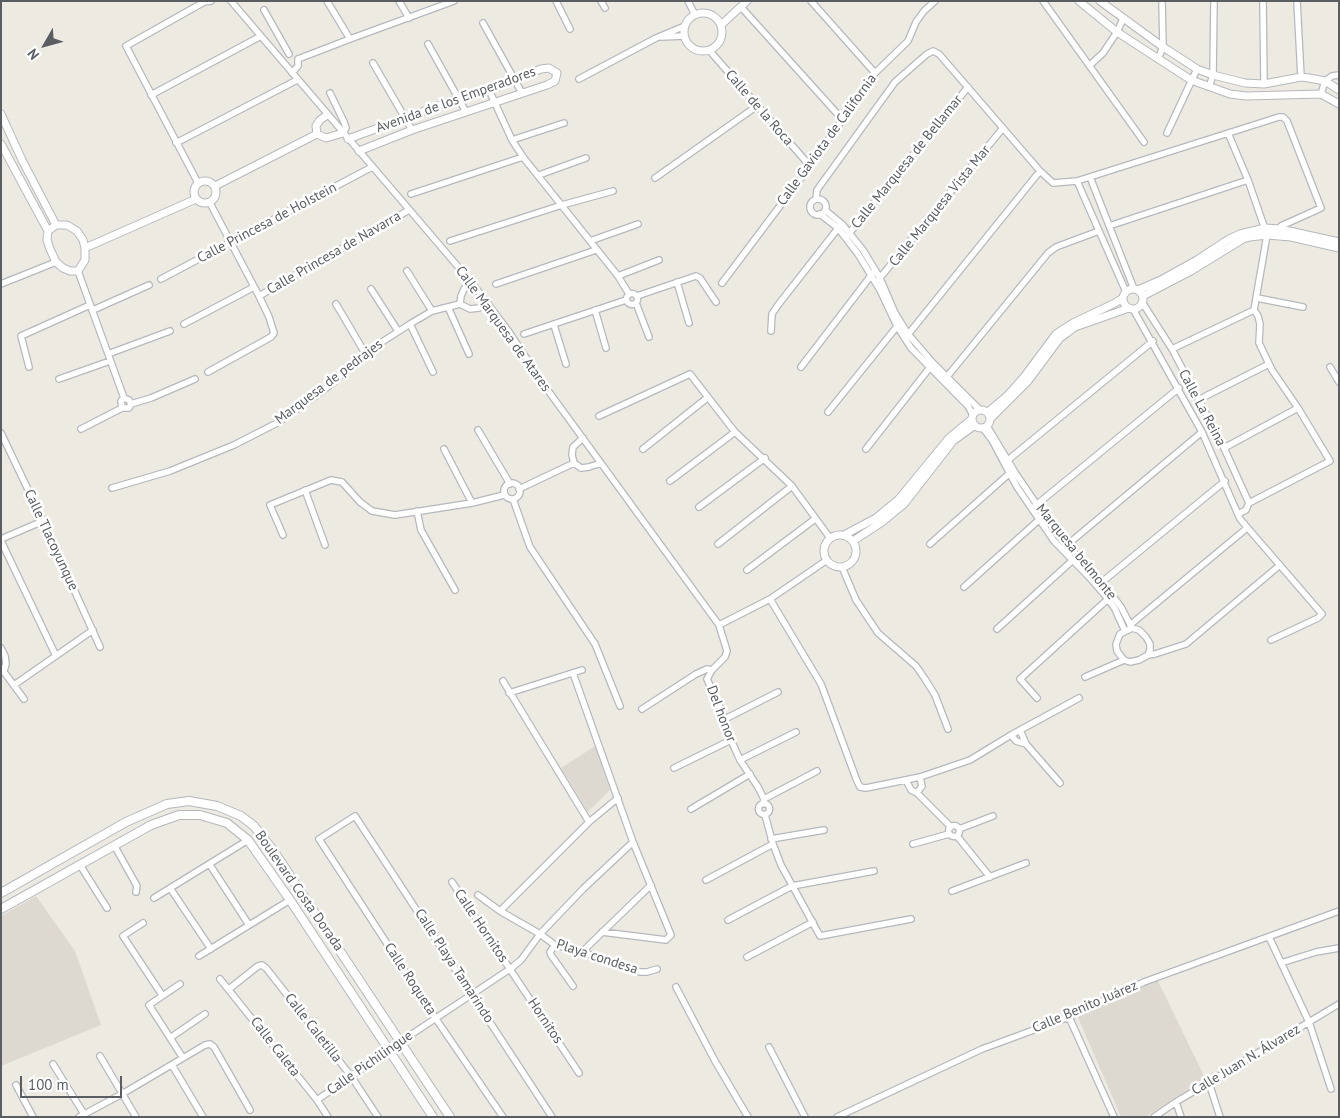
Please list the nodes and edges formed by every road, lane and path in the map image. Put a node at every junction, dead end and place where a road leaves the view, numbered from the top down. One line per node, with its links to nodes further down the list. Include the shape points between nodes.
1 (211, 1): 19 (street)
2 (231, 1): 31 (street, Calle Marquesa de Atares)
3 (327, 1): 34 (street)
4 (399, 1): 24 (street)
5 (454, 1): 24 (street)
6 (556, 1): 29 (street)
7 (601, 1): 21 (street)
8 (688, 1): 23 (street)
9 (747, 1): 20 (street)
10 (811, 1): 46 (street)
11 (935, 1): 46 (street, Calle Gaviota de California, via 924,10 908,41)
12 (1043, 1): 43 (street)
13 (1078, 1): 30 (street)
14 (1100, 1): 25 (street)
15 (1162, 1): 36 (street)
16 (1214, 1): 48 (street)
17 (1263, 1): 55 (street)
18 (1297, 1): 49 (street)
19 (203, 2): 63 (street, via 126,46)
20 (741, 7): 27 (street); 72 (street)
21 (605, 8)
22 (264, 10): 38 (street)
23 (694, 14): 27 (street, via 710,14); 28 (street)
24 (409, 18): 34 (street)
25 (1122, 19): 30 (street); 36 (street)
26 (483, 24): 52 (street)
27 (721, 25): 37 (street, via 719,43)
28 (684, 26): 32 (street); 33 (street)
29 (570, 29)
30 (1117, 32): 40 (street); 43 (street, via 1103,53)
31 (261, 36): 39 (street, Calle Marquesa de Atares); 63 (street)
32 (684, 36): 33 (street); 37 (street, via 690,47)
33 (656, 38): 50 (street)
34 (350, 39): 41 (street)
35 (428, 44): 64 (street)
36 (1163, 47): 40 (street); 44 (street)
37 (709, 50): 67 (street, Calle de la Roca)
38 (289, 54): 39 (street); 41 (street)
39 (281, 59): 45 (street, Calle Marquesa de Atares)
40 (1158, 59): 53 (street)
41 (298, 60): 45 (street, via 298,66)
42 (373, 62): 71 (street)
43 (1090, 64): 81 (street)
44 (1197, 69): 48 (street); 53 (street)
45 (292, 73): 51 (street, Calle Marquesa de Atares)
46 (875, 73): 72 (street, Calle Gaviota de California)
47 (1339, 74): 54 (street)
48 (1213, 75): 55 (street); 57 (street)
49 (1298, 78): 54 (street); 55 (street)
50 (579, 79)
51 (297, 80): 70 (street, Calle Marquesa de Atares); 83 (street)
52 (514, 80): 58 (street, Avenida de los Emperadores); 61 (street); 61 (street, Avenida de los Emperadores, via 541,69 549,68 557,74 555,81)
53 (1192, 80): 57 (street); 77 (street)
54 (1326, 81): 59 (street); 62 (street)
55 (1267, 84)
56 (968, 87): 74 (street); 100 (street, Calle Gaviota de California, via 939,54 933,51 927,54 895,82 817,190); 113 (street, Calle Marquesa de Bellamar)
57 (1209, 87): 62 (street, via 1246,96)
58 (489, 90): 64 (street, Avenida de los Emperadores); 65 (street)
59 (1339, 90)
60 (330, 93): 79 (street, via 344,122)
61 (522, 93): 65 (street, Avenida de los Emperadores)
62 (1321, 94): 66 (street)
63 (151, 95): 83 (street)
64 (460, 98): 68 (street); 71 (street, Avenida de los Emperadores)
65 (495, 103): 68 (street, Avenida de los Emperadores); 80 (street)
66 (1339, 104)
67 (757, 106): 87 (street, Calle de la Roca); 92 (street)
68 (466, 112): 75 (street, Avenida de los Emperadores)
69 (1, 114): 106 (street)
70 (327, 115): 78 (street, via 316,126); 79 (street, Calle Marquesa de Atares)
71 (406, 119): 75 (street); 79 (street, Avenida de los Emperadores)
72 (842, 119): 87 (street, Calle Gaviota de California)
73 (564, 123): 80 (street)
74 (1003, 128): 89 (street); 128 (street, Calle Marquesa Vista Mar)
75 (412, 130): 84 (street, Avenida de los Emperadores)
76 (1228, 132): 91 (street); 93 (street); 109 (street, via 1279,117 1287,121 1322,208)
77 (1166, 133)
78 (317, 134): 79 (street, Avenida de los Emperadores, via 326,138); 96 (street)
79 (345, 136): 84 (street, Calle Marquesa de Atares)
80 (512, 140): 85 (street)
81 (1144, 142)
82 (1, 144): 110 (street)
83 (176, 144): 95 (street)
84 (359, 151): 88 (street, Calle Marquesa de Atares)
85 (523, 157): 90 (street); 98 (street)
86 (586, 158): 90 (street)
87 (810, 166): 131 (street, Calle Gaviota de California)
88 (372, 167): 103 (street, Calle Marquesa de Atares); 116 (street, Calle Princesa de HoIstein)
89 (1040, 171): 94 (street, via 1053,183); 163 (street)
90 (539, 175): 102 (street)
91 (1090, 177): 94 (street); 108 (street, Calle La Reina)
92 (655, 178)
93 (1248, 180): 108 (street); 112 (street)
94 (1078, 181): 111 (street)
95 (198, 183): 96 (street, via 210,181); 99 (street, via 194,188)
96 (215, 186): 101 (street, via 217,194)
97 (613, 191): 102 (street)
98 (411, 194)
99 (196, 199): 101 (street); 118 (street)
100 (816, 200): 104 (street, via 824,202); 104 (street, via 810,205 810,210 816,215)
101 (210, 203): 116 (street)
102 (562, 205): 114 (street); 115 (street)
103 (409, 210): 130 (street, Calle Marquesa de Atares); 139 (street, Calle Princesa de Navarra)
104 (823, 212): 107 (street)
105 (638, 224): 115 (street)
106 (56, 225): 110 (street); 118 (street, via 67,225 76,231)
107 (840, 226): 113 (street); 160 (street, via 772,314)
108 (1109, 226): 137 (street, Calle La Reina)
109 (1280, 229): 112 (street); 117 (street)
110 (48, 231): 122 (street, via 47,240)
111 (1099, 231): 138 (street); 180 (street, via 1048,253)
112 (1266, 231): 119 (street); 137 (street, via 1243,239 1191,271); 141 (street)
113 (847, 235): 125 (street)
114 (450, 241)
115 (590, 241): 120 (street)
116 (231, 242): 127 (street, Calle Princesa de HoIstein); 135 (street)
117 (1339, 242)
118 (85, 248): 123 (street, via 86,260)
119 (1339, 248)
120 (596, 250): 126 (street); 133 (street)
121 (660, 260): 126 (street)
122 (56, 262): 123 (street, via 70,271); 132 (street)
123 (78, 271): 147 (street)
124 (407, 271): 153 (street)
125 (874, 273): 128 (street); 176 (street)
126 (618, 276): 140 (street)
127 (161, 279)
128 (878, 280): 158 (street)
129 (677, 282): 142 (street); 143 (street, via 698,277); 154 (street)
130 (472, 283): 144 (street, Calle Marquesa de Atares); 146 (street, via 464,289)
131 (722, 283)
132 (1, 284)
133 (496, 284)
134 (149, 285): 147 (street)
135 (254, 287): 139 (street); 155 (street, Calle Princesa de Navarra)
136 (371, 289): 161 (street)
137 (1139, 294): 138 (street); 150 (street, via 1137,308); 167 (street, Calle La Reina)
138 (1125, 295): 150 (street, via 1126,305); 193 (street, via 1056,334 1024,378)
139 (259, 296): 178 (street, via 274,333)
140 (628, 297): 142 (street, via 634,293); 142 (street, via 630,304); 151 (street)
141 (1257, 298): 149 (street); 152 (street)
142 (636, 300): 164 (street)
143 (716, 302)
144 (488, 303): 146 (street, Marquesa de pedrajes, via 470,309); 202 (street, Calle Marquesa de Atares)
145 (336, 304): 168 (street)
146 (460, 304): 148 (street, Marquesa de pedrajes)
147 (91, 307): 169 (street); 175 (street, via 20,336)
148 (448, 307): 153 (street, Marquesa de pedrajes); 170 (street)
149 (1303, 307)
150 (1131, 308): 165 (street, Calle La Reina); 193 (street, via 1075,327 1060,338 1028,381)
151 (595, 310): 157 (street); 166 (street)
152 (1254, 310): 167 (street); 173 (street, via 1260,324 1259,343)
153 (432, 311): 156 (street, Marquesa de pedrajes)
154 (689, 323)
155 (184, 324)
156 (410, 324): 161 (street, Marquesa de pedrajes); 179 (street)
157 (554, 325): 162 (street); 172 (street)
158 (899, 325): 163 (street); 192 (street)
159 (170, 331): 169 (street)
160 (771, 331)
161 (398, 332): 168 (street, Marquesa de pedrajes)
162 (524, 334)
163 (907, 336): 174 (street)
164 (649, 337)
165 (1153, 341): 185 (street, Calle La Reina); 208 (street)
166 (606, 348)
167 (1172, 349): 188 (street, Calle La Reina)
168 (366, 353): 216 (street, Marquesa de pedrajes, via 329,386 272,426 234,446 170,471)
169 (108, 354): 171 (street)
170 (469, 354)
171 (110, 361): 181 (street); 186 (street)
172 (566, 364)
173 (1269, 364): 188 (street); 191 (street)
174 (932, 365): 180 (street); 183 (street); 206 (street)
175 (29, 367)
176 (801, 367)
177 (1330, 367): 184 (street)
178 (208, 372)
179 (433, 372)
180 (948, 376): 183 (street); 195 (street)
181 (59, 378)
182 (195, 379): 189 (street)
183 (944, 381): 195 (street)
184 (1339, 382)
185 (1179, 388): 201 (street, Calle La Reina); 223 (street)
186 (124, 398): 189 (street); 190 (street)
187 (707, 398): 194 (street, via 690,374); 200 (street); 205 (street)
188 (1198, 400): 203 (street, Calle La Reina)
189 (131, 404): 190 (street, via 129,408)
190 (122, 408): 197 (street)
191 (1298, 408): 203 (street); 222 (street, via 1330,461)
192 (828, 412)
193 (989, 415): 195 (street); 196 (street)
194 (598, 416)
195 (975, 417): 196 (street, via 978,428); 232 (street, via 949,438 898,500 876,518); 235 (street, via 904,504)
196 (985, 427): 208 (street, Marquesa belmonte); 211 (street, Marquesa belmonte)
197 (81, 429)
198 (478, 430): 214 (street)
199 (1, 432): 229 (street, Calle Tlacoyunque)
200 (735, 432): 207 (street); 212 (street)
201 (1202, 432): 213 (street, Calle La Reina); 239 (street)
202 (583, 438): 209 (street, via 573,447); 210 (street, Calle Marquesa de Atares)
203 (1224, 448): 222 (street, Calle La Reina)
204 (444, 449): 221 (street)
205 (643, 449)
206 (866, 449)
207 (765, 458): 215 (street); 224 (street)
208 (1008, 460): 211 (street, Marquesa belmonte)
209 (574, 463): 210 (street, via 581,468); 217 (street)
210 (601, 463): 250 (street, Calle Marquesa de Atares)
211 (1012, 472): 223 (street, Marquesa belmonte); 237 (street)
212 (670, 481)
213 (1224, 481): 226 (street, Calle La Reina); 245 (street)
214 (510, 484): 217 (street); 219 (street, via 506,486)
215 (792, 486): 228 (street); 236 (street)
216 (112, 488)
217 (519, 489): 220 (street)
218 (305, 490): 225 (street, via 337,480 372,510 395,515); 231 (street, via 270,505); 238 (street)
219 (504, 495): 220 (street); 221 (street)
220 (513, 499): 273 (street, via 530,547 595,644)
221 (472, 503): 225 (street)
222 (1249, 503): 226 (street, via 1246,510)
223 (1034, 506): 227 (street, Marquesa belmonte)
224 (699, 507)
225 (417, 512): 247 (street, via 421,530)
226 (1238, 514): 230 (street, Calle La Reina)
227 (1042, 517): 239 (street, Marquesa belmonte); 240 (street, Marquesa belmonte, via 1054,541); 246 (street)
228 (815, 519): 233 (street); 244 (street)
229 (43, 521): 234 (street); 253 (street, Calle Tlacoyunque)
230 (1248, 528): 242 (street, Calle La Reina); 251 (street)
231 (283, 535)
232 (844, 535): 233 (street); 235 (street)
233 (830, 538): 241 (street, via 824,548)
234 (1, 540): 259 (street)
235 (853, 541): 243 (street, via 855,557)
236 (718, 544)
237 (930, 544)
238 (325, 545)
239 (1067, 545): 240 (street, Marquesa belmonte)
240 (1075, 558): 245 (street, Marquesa belmonte); 248 (street, Marquesa belmonte); 252 (street)
241 (826, 560): 243 (street); 249 (street)
242 (1280, 565): 255 (street, Calle La Reina, via 1322,614); 258 (street, via 1186,644)
243 (842, 567): 276 (street, via 856,600 878,633 916,666 935,694)
244 (747, 570)
245 (1102, 582): 248 (street, Marquesa belmonte)
246 (964, 587)
247 (455, 590)
248 (1110, 597): 251 (street, Marquesa belmonte, via 1121,607); 254 (street, Marquesa belmonte); 270 (street, via 1020,679)
249 (770, 599): 250 (street); 287 (street, via 821,684 860,787)
250 (719, 625): 263 (street, Del honor, via 727,651)
251 (1131, 626): 254 (street); 258 (street, via 1146,637 1150,644)
252 (996, 629)
253 (93, 630): 256 (street, Calle Tlacoyunque); 259 (street)
254 (1125, 631): 260 (street, via 1116,644)
255 (1270, 640)
256 (100, 647)
257 (1, 648): 261 (street, via 6,664)
258 (1148, 655): 260 (street, via 1130,662)
259 (56, 656): 267 (street)
260 (1124, 660): 265 (street)
261 (3, 670): 267 (street)
262 (582, 670): 264 (street)
263 (712, 670): 274 (street, via 696,674); 275 (street, Del honor, via 707,679)
264 (573, 673): 268 (street); 290 (street)
265 (1085, 677)
266 (503, 681): 268 (street)
267 (14, 685): 272 (street)
268 (509, 692): 295 (street)
269 (778, 692): 275 (street)
270 (1037, 698)
271 (1079, 698): 277 (street)
272 (24, 699)
273 (620, 706)
274 (642, 709)
275 (725, 719): 280 (street, Del honor)
276 (948, 729)
277 (1020, 730): 279 (street); 281 (street)
278 (796, 732): 282 (street)
279 (1011, 735): 281 (street, via 1016,741); 286 (street, via 970,760)
280 (730, 740): 282 (street, Del honor); 283 (street)
281 (1026, 744): 288 (street)
282 (740, 760): 285 (street, Del honor)
283 (674, 768)
284 (818, 771): 291 (street)
285 (750, 774): 291 (street, Del honor); 292 (street)
286 (920, 777): 287 (street); 289 (street, via 922,786)
287 (906, 780): 289 (street, via 911,790)
288 (1060, 783)
289 (917, 793): 296 (street)
290 (618, 798): 295 (street); 302 (street)
291 (763, 801): 303 (street, Del honor, via 758,808 765,815)
292 (691, 808)
293 (355, 816): 351 (street, Calle Playa Tamarindo); 355 (street, Calle Roqueta, via 319,839)
294 (993, 816): 297 (street)
295 (589, 822): 327 (street)
296 (951, 827): 297 (street); 299 (street)
297 (960, 829): 300 (street)
298 (824, 830): 303 (street)
299 (949, 834): 300 (street); 304 (street)
300 (957, 836): 311 (street)
301 (248, 840): 305 (main road, Boulevard Costa Dorada, via 227,823 200,815 179,816 151,824); 307 (street); 323 (main road, Boulevard Costa Dorada)
302 (633, 842): 314 (street); 334 (street, Calle Pichilingue)
303 (772, 842): 312 (street); 316 (street)
304 (913, 844)
305 (114, 845): 308 (main road, Boulevard Costa Dorada); 319 (street, via 138,886)
306 (1026, 863): 311 (street)
307 (210, 865): 317 (street); 332 (street)
308 (80, 866): 315 (main road, Boulevard Costa Dorada); 324 (street)
309 (874, 870): 316 (street)
310 (37, 873): 315 (main road); 320 (main road, Boulevard Costa Dorada); 358 (main road, Boulevard Costa Dorada, via 126,822 167,804 189,801 217,806 241,816 254,826 273,850)
311 (990, 877): 318 (street)
312 (706, 880)
313 (452, 882): 343 (street, Calle Hornitos)
314 (650, 885): 333 (street); 333 (street, via 669,938)
315 (44, 886): 325 (main road, Boulevard Costa Dorada)
316 (792, 886): 329 (street); 330 (street)
317 (170, 888): 322 (street); 338 (street)
318 (952, 891)
319 (136, 892)
320 (1, 893)
321 (478, 895): 327 (street, Playa condesa)
322 (154, 898)
323 (290, 900): 332 (street); 360 (main road, Boulevard Costa Dorada)
324 (107, 908)
325 (1, 909)
326 (1339, 911): 335 (street, Calle Benito Juárez)
327 (500, 912): 334 (street, Playa condesa)
328 (911, 919): 330 (street, via 820,936)
329 (728, 920)
330 (813, 922): 341 (street)
331 (143, 923): 350 (street, via 123,936)
332 (249, 925): 338 (street)
333 (602, 932): 339 (street)
334 (540, 934): 336 (street, Playa condesa); 343 (street, Calle Pichilingue)
335 (1269, 937): 342 (street); 354 (street, Calle Benito Juárez, via 1144,982)
336 (555, 945): 339 (street, Playa condesa); 347 (street, via 551,955)
337 (1339, 948): 342 (street)
338 (211, 949): 340 (street)
339 (580, 951): 344 (street, Playa condesa, via 640,972)
340 (199, 956)
341 (747, 957)
342 (1281, 963): 356 (street)
343 (510, 969): 351 (street, Calle Pichilingue); 365 (street, Hornitos)
344 (657, 969)
345 (220, 979): 349 (street, Calle Caleta)
346 (180, 984): 350 (street)
347 (573, 986)
348 (676, 987): 384 (street)
349 (229, 989): 366 (street, Calle Caletilla, via 262,965); 371 (street, Calle Caleta)
350 (162, 995): 357 (street, via 149,1005)
351 (474, 995): 355 (street, Calle Pichilingue); 383 (street, Calle Playa Tamarindo)
352 (1339, 1004): 356 (street, Calle Juan N. Álvarez)
353 (205, 1014): 357 (street)
354 (1070, 1017): 386 (street, Calle Benito Juárez, via 982,1049); 387 (street)
355 (436, 1019): 358 (street, Calle Pichilingue); 382 (street, Calle Roqueta)
356 (1309, 1022): 367 (street, Calle Juan N. Álvarez); 369 (street)
357 (170, 1038): 362 (street)
358 (400, 1042): 360 (street, Calle Pichilingue); 381 (main road, Boulevard Costa Dorada)
359 (769, 1047): 385 (street)
360 (389, 1051): 366 (street, Calle Pichilingue); 380 (main road, Boulevard Costa Dorada)
361 (100, 1056): 370 (street)
362 (183, 1058): 364 (street); 373 (street, via 206,1045 214,1047)
363 (53, 1064): 374 (street)
364 (172, 1065): 370 (street); 377 (street)
365 (579, 1073)
366 (351, 1076): 371 (street, Calle Pichilingue); 379 (street, Calle Caletilla)
367 (1209, 1083): 372 (street, Calle Juan N. Álvarez); 390 (street)
368 (16, 1085): 375 (street)
369 (1331, 1089)
370 (122, 1094): 374 (street); 376 (street)
371 (317, 1100): 378 (street, Calle Caleta)
372 (1176, 1102): 388 (street, Calle Juan N. Álvarez); 389 (street)
373 (250, 1110)
374 (81, 1115)
375 (34, 1117)
376 (136, 1117)
377 (203, 1117)
378 (328, 1117)
379 (378, 1117)
380 (433, 1117)
381 (450, 1117)
382 (502, 1117)
383 (552, 1117)
384 (748, 1117)
385 (805, 1117)
386 (837, 1117)
387 (1114, 1117)
388 (1154, 1117)
389 (1181, 1117)
390 (1220, 1117)

